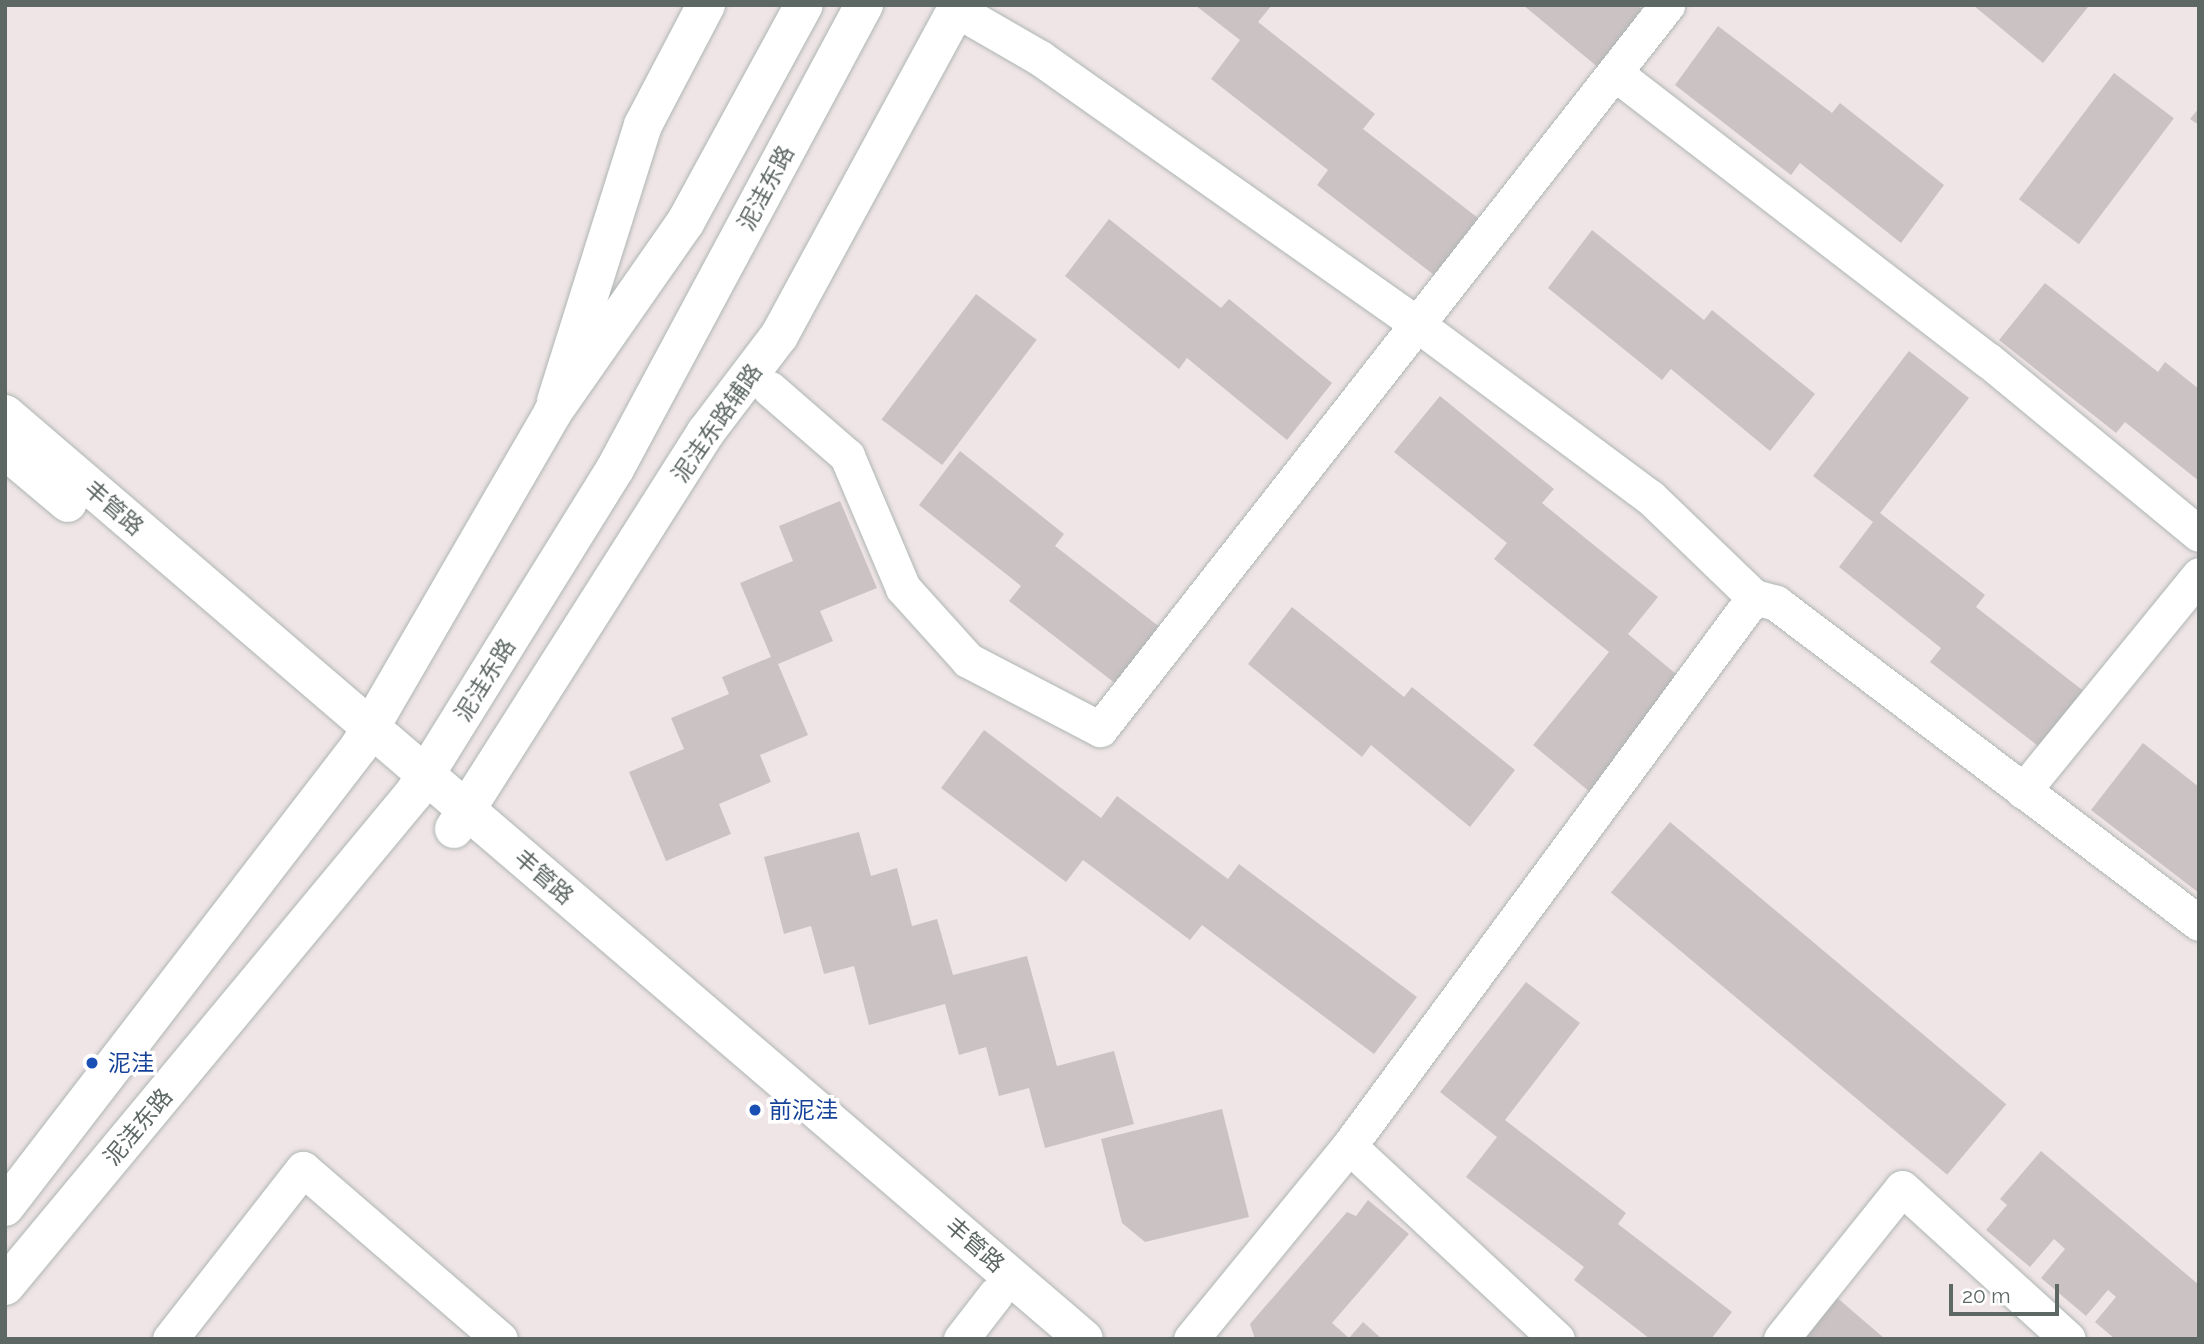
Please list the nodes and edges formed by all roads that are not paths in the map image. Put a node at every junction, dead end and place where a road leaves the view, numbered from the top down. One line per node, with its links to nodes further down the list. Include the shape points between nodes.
1 (706, 5): 9 (main road, via 643,125)
2 (804, 5): 9 (main road, via 685,223)
3 (864, 5): 16 (main road, 泥洼东路, via 615,469)
4 (1667, 5): 6 (street)
5 (958, 8): 7 (street, via 1040,58); 18 (main road, 泥洼东路辅路, via 779,336 706,432)
6 (1616, 74): 7 (street); 12 (street, via 1988,360)
7 (1418, 325): 8 (street, via 1100,729 968,660 903,588 847,456); 14 (street, via 1650,497)
8 (770, 388)
9 (553, 412): 15 (main road)
10 (5, 414): 15 (main road, 丰管路)
11 (5, 450): 15 (main road, 丰管路)
12 (2199, 534)
13 (2199, 575): 17 (street)
14 (1754, 597): 17 (street, via 1776,603); 20 (street)
15 (365, 737): 16 (main road, 丰管路); 21 (main road)
16 (419, 784): 18 (main road, 丰管路); 22 (main road, 泥洼东路)
17 (2023, 791): 19 (street)
18 (460, 820): 23 (main road, 丰管路); 28 (main road, 丰管路)
19 (2199, 923)
20 (1349, 1146): 29 (street); 30 (street)
21 (5, 1207)
22 (5, 1286)
23 (995, 1296): 26 (street); 27 (main road, 丰管路)
24 (170, 1339): 25 (street, via 303,1169)
25 (500, 1339)
26 (961, 1339)
27 (1045, 1339)
28 (1084, 1339)
29 (1191, 1339)
30 (1557, 1339)
31 (1781, 1339): 32 (street, via 1902,1188)
32 (2068, 1339)

